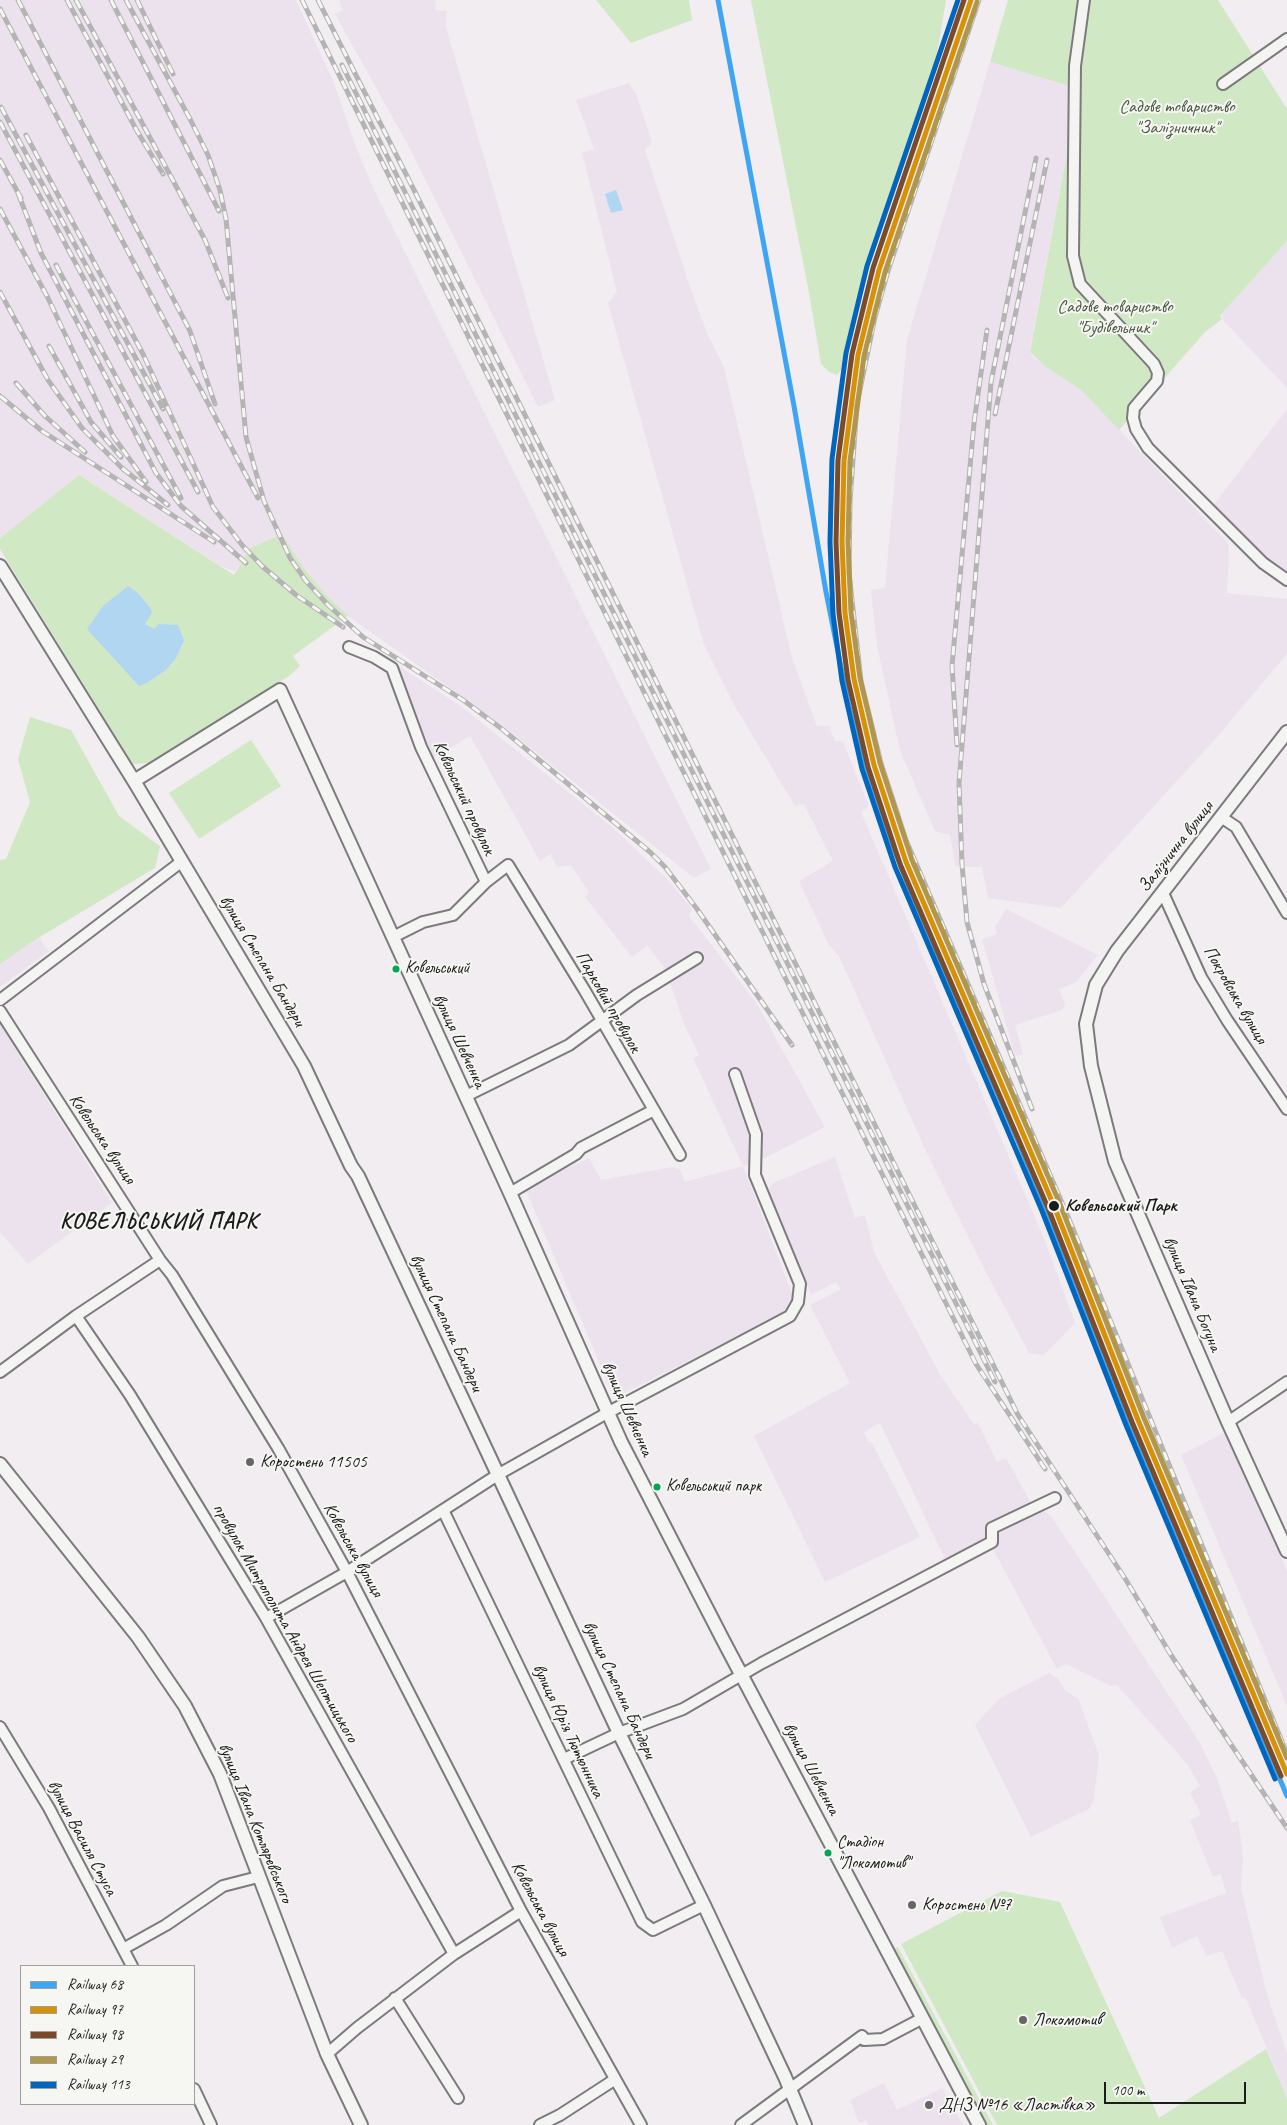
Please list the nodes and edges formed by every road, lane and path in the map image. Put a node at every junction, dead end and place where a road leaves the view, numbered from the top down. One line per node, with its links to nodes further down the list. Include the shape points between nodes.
1 (1084, 0): 5 (street, via 1074,66 1074,256 1080,284 1154,364 1158,373 1157,381 1134,408 1136,429 1148,448 1264,563)
2 (1287, 38): 3 (street)
3 (1223, 84)
4 (0, 566): 8 (street, вулиця Степана Бандери)
5 (1287, 580)
6 (349, 647): 11 (street, Ковельський провулок, via 392,668 421,747)
7 (1286, 734): 9 (street, Залізнична вулиця)
8 (134, 781): 10 (street, вулиця Степана Бандери); 14 (street, вулиця Шевченка, via 280,690)
9 (1222, 817): 12 (street, Залізнична вулиця); 13 (street, via 1236,827)
10 (181, 862): 17 (street); 33 (street, вулиця Степана Бандери, via 304,1066)
11 (486, 882): 14 (street, Ковельський провулок, via 454,915 423,922); 19 (street, Парковий провулок, via 508,865)
12 (1163, 893): 16 (street, Залізнична вулиця, via 1117,951); 22 (street, Покровська вулиця, via 1201,977)
13 (1287, 913)
14 (393, 937): 21 (street, вулиця Шевченка)
15 (697, 958): 19 (street, via 637,995)
16 (1096, 984): 31 (street, вулиця Івана Богуна, via 1086,1024 1091,1066 1115,1161)
17 (0, 1000)
18 (0, 1011): 26 (street, Ковельська вулиця)
19 (601, 1023): 21 (street, via 569,1045); 23 (street, Парковий провулок)
20 (735, 1074): 30 (street, via 756,1134 755,1175 800,1284 798,1302 790,1316)
21 (466, 1096): 25 (street, вулиця Шевченка)
22 (1287, 1109)
23 (652, 1111): 24 (street, Парковий провулок); 25 (street, via 581,1148)
24 (680, 1155)
25 (510, 1193): 30 (street, вулиця Шевченка, via 605,1402)
26 (160, 1260): 27 (street); 37 (street, Ковельська вулиця, via 278,1448)
27 (76, 1316): 28 (street); 38 (street, провулок Митрополита Андрея Шептицького, via 130,1395)
28 (0, 1372)
29 (1287, 1382): 31 (street)
30 (607, 1413): 33 (street); 39 (street, вулиця Шевченка)
31 (1228, 1422): 36 (street, вулиця Івана Богуна)
32 (0, 1464): 43 (street, вулиця Івана Котляревського, via 138,1637 184,1706 220,1774)
33 (498, 1474): 35 (street); 41 (street, вулиця Степана Бандери)
34 (1055, 1498): 39 (street, via 992,1528 992,1542)
35 (443, 1510): 37 (street); 42 (street, вулиця Юрія Тютюнника)
36 (1287, 1551)
37 (347, 1572): 38 (street); 45 (street, Ковельська вулиця)
38 (266, 1618): 47 (street, провулок Митрополита Андрея Шептицького)
39 (742, 1676): 41 (street, via 683,1709); 50 (street, вулиця Шевченка)
40 (0, 1727): 46 (street, вулиця Василя Стуса, via 49,1808)
41 (619, 1733): 42 (street); 44 (street, вулиця Степана Бандери)
42 (564, 1759): 44 (street, вулиця Юрія Тютюнника, via 642,1922 653,1930)
43 (258, 1877): 46 (street, via 223,1886); 51 (street, вулиця Івана Котляревського)
44 (704, 1905): 54 (street, вулиця Степана Бандери)
45 (521, 1911): 47 (street); 52 (street, Ковельська вулиця)
46 (123, 1950): 48 (street, вулиця Василя Стуса)
47 (454, 1954): 49 (street)
48 (131, 1965)
49 (395, 1998): 51 (street); 55 (street)
50 (923, 2018): 54 (street, via 883,2039 864,2040 862,2036); 62 (street, вулиця Шевченка)
51 (327, 2054): 57 (street, вулиця Івана Котляревського)
52 (614, 2080): 58 (street); 59 (street, Ковельська вулиця)
53 (195, 2090): 56 (street)
54 (790, 2090): 60 (street); 61 (street, вулиця Степана Бандери)
55 (458, 2098)
56 (211, 2125)
57 (361, 2125)
58 (540, 2125)
59 (641, 2125)
60 (741, 2125)
61 (804, 2125)
62 (979, 2125)

